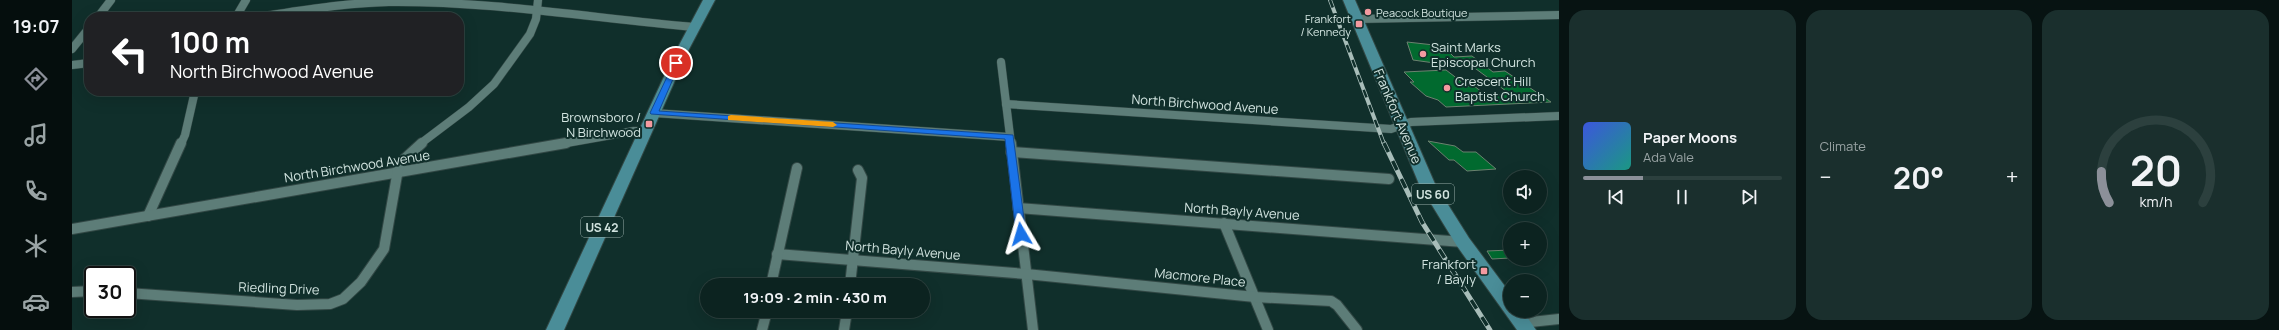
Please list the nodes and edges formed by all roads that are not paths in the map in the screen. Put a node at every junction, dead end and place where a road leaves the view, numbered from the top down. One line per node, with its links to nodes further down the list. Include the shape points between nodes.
1 (111, 0): 6 (street)
2 (246, 0): 7 (street)
3 (708, 0): 11 (main road, US 42)
4 (1349, 0): 10 (main road, Frankfort Avenue / US 60)
5 (536, 3): 8 (street, via 517,8 389,2); 11 (street); 27 (street, Riedling Drive, via 536,19 528,37 494,84 469,107 412,150 399,164)
6 (102, 12)
7 (239, 12)
8 (300, 12)
9 (1557, 12): 10 (street)
10 (1357, 19): 21 (main road, Frankfort Avenue / US 60)
11 (694, 27): 19 (main road, US 42)
12 (84, 34): 13 (street)
13 (72, 49)
14 (1001, 62): 18 (street)
15 (84, 64): 16 (street)
16 (72, 65)
17 (194, 96): 30 (street, via 185,135)
18 (1006, 104): 21 (street, North Birchwood Avenue, via 1390,128); 23 (street)
19 (654, 113): 22 (main road, US 42); 23 (street)
20 (1559, 116): 21 (street, North Birchwood Avenue, via 1411,122)
21 (1402, 126): 33 (main road, Frankfort Avenue / US 60, via 1428,184)
22 (646, 131): 27 (street, North Birchwood Avenue, via 634,130); 48 (main road, US 42)
23 (1010, 137): 24 (street)
24 (1011, 152): 28 (street); 29 (street)
25 (797, 168): 34 (street)
26 (858, 170): 35 (street, via 862,178)
27 (396, 173): 30 (street, North Birchwood Avenue); 41 (street, Riedling Drive, via 384,249 354,290 336,302 297,305)
28 (1389, 179)
29 (1018, 208): 31 (street, North Bayly Avenue); 36 (street)
30 (148, 216): 32 (street, North Birchwood Avenue)
31 (1224, 223): 33 (street, North Bayly Avenue); 43 (street)
32 (72, 230)
33 (1463, 242): 42 (main road, Frankfort Avenue / US 60)
34 (777, 254): 35 (street, North Bayly Avenue); 37 (street)
35 (854, 260): 36 (street, North Bayly Avenue); 38 (street)
36 (1026, 274): 43 (street, Macmore Place); 51 (street)
37 (772, 278)
38 (851, 278)
39 (84, 291): 40 (street)
40 (72, 292)
41 (136, 294)
42 (1503, 296)
43 (1255, 297): 52 (street); 53 (street, Macmore Place, via 1331,301 1337,304)
44 (765, 318): 49 (street)
45 (846, 318): 50 (street)
46 (1559, 319): 47 (street)
47 (1521, 321)
48 (555, 330)
49 (762, 330)
50 (844, 330)
51 (1033, 330)
52 (1268, 330)
53 (1357, 330)

